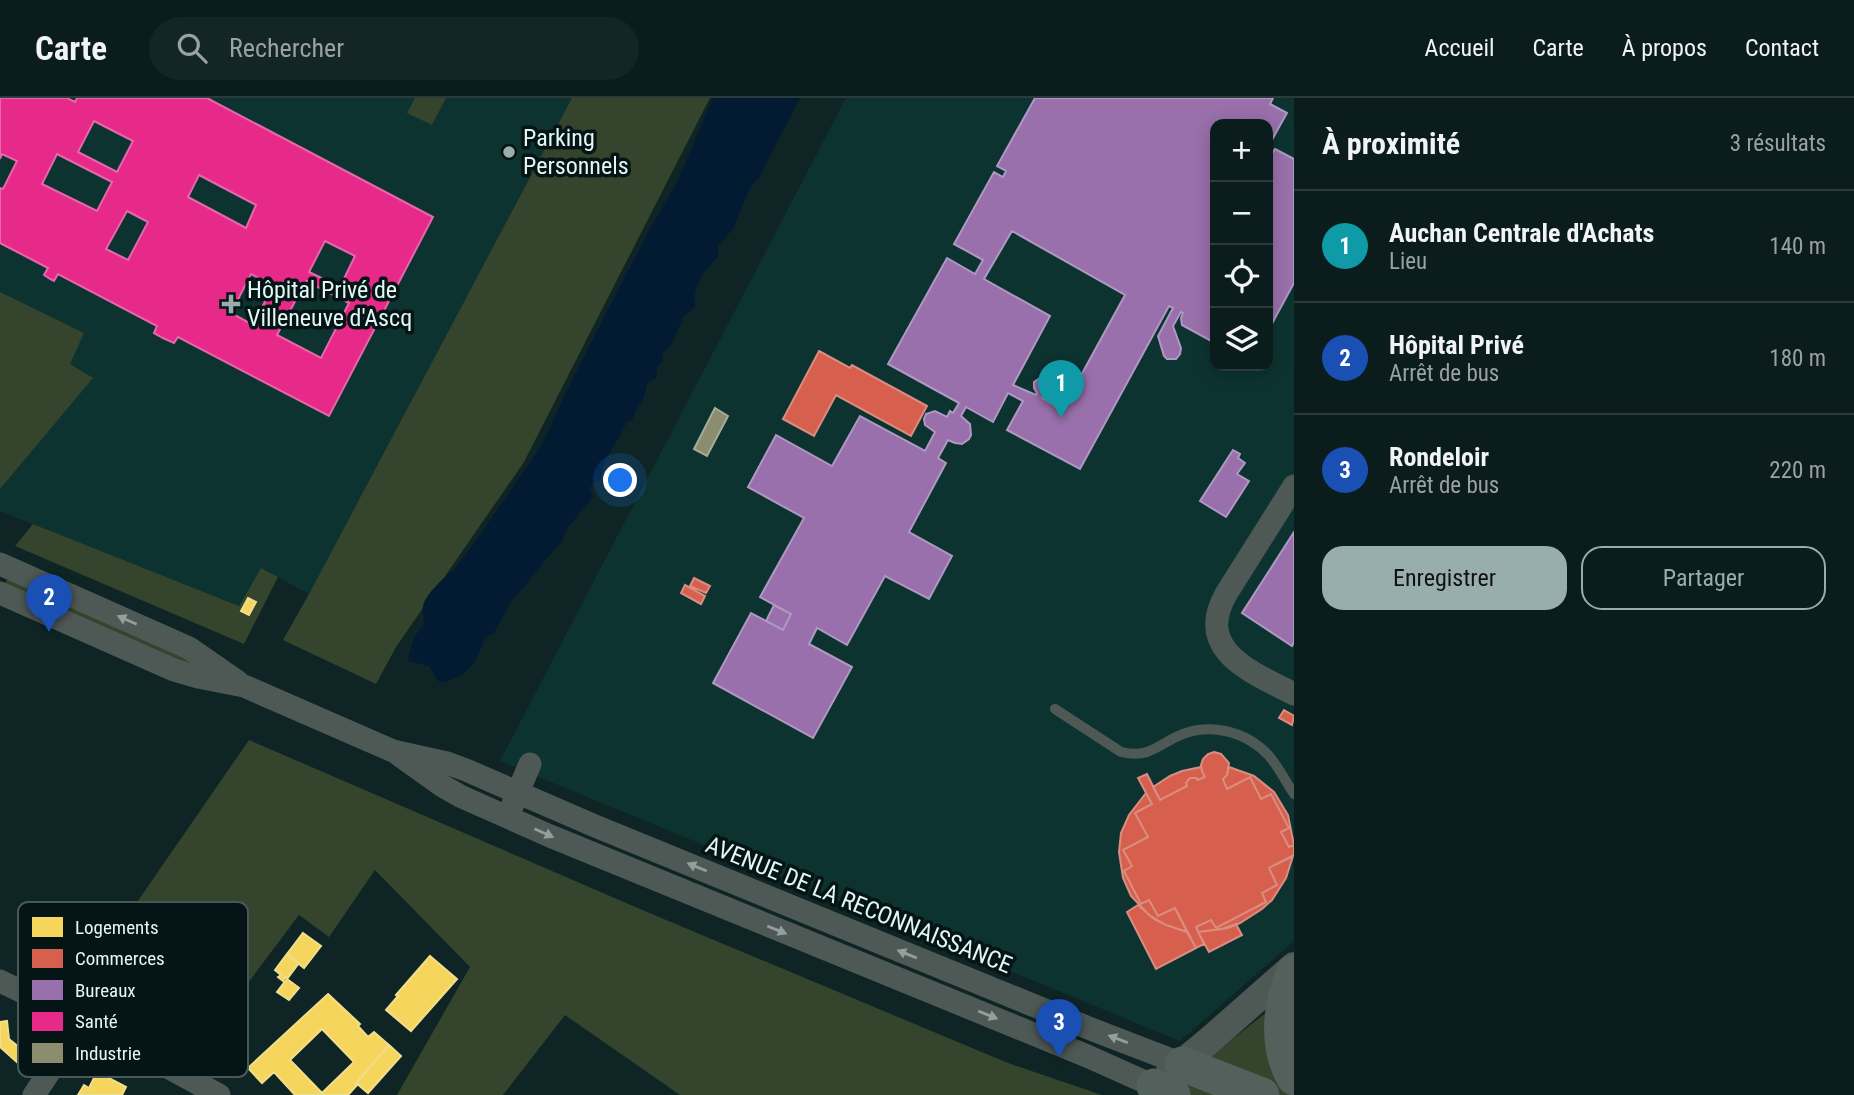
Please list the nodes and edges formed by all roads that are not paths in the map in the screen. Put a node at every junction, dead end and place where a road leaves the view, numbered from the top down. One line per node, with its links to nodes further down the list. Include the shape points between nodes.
1 (1294, 485): 5 (street, via 1220,604 1217,622 1229,655)
2 (0, 564): 4 (street, AVENUE DE LA RECONNAISSANCE, one-way to 2, via 189,648)
3 (0, 593): 4 (street, AVENUE DE LA RECONNAISSANCE, via 174,670)
4 (244, 686): 7 (street, AVENUE DE LA RECONNAISSANCE)
5 (1294, 694)
6 (1055, 709): 10 (lane, via 1132,755 1200,729 1220,729 1247,738 1269,757)
7 (393, 751): 9 (street, AVENUE DE LA RECONNAISSANCE, via 447,763); 11 (street, AVENUE DE LA RECONNAISSANCE, via 440,785)
8 (530, 764): 9 (street)
9 (518, 792): 11 (street); 19 (street, AVENUE DE LA RECONNAISSANCE, one-way to 9, via 1096,1031)
10 (1294, 794)
11 (507, 817): 19 (street, AVENUE DE LA RECONNAISSANCE, one-way to 19)
12 (1294, 966): 19 (street)
13 (1294, 972): 18 (main road, via 1282,1026 1283,1047)
14 (0, 981): 15 (street)
15 (18, 990)
16 (46, 1077): 20 (street)
17 (186, 1077): 21 (street)
18 (1294, 1078)
19 (1163, 1085): 22 (main road)
20 (34, 1095)
21 (219, 1095)
22 (1262, 1095)

